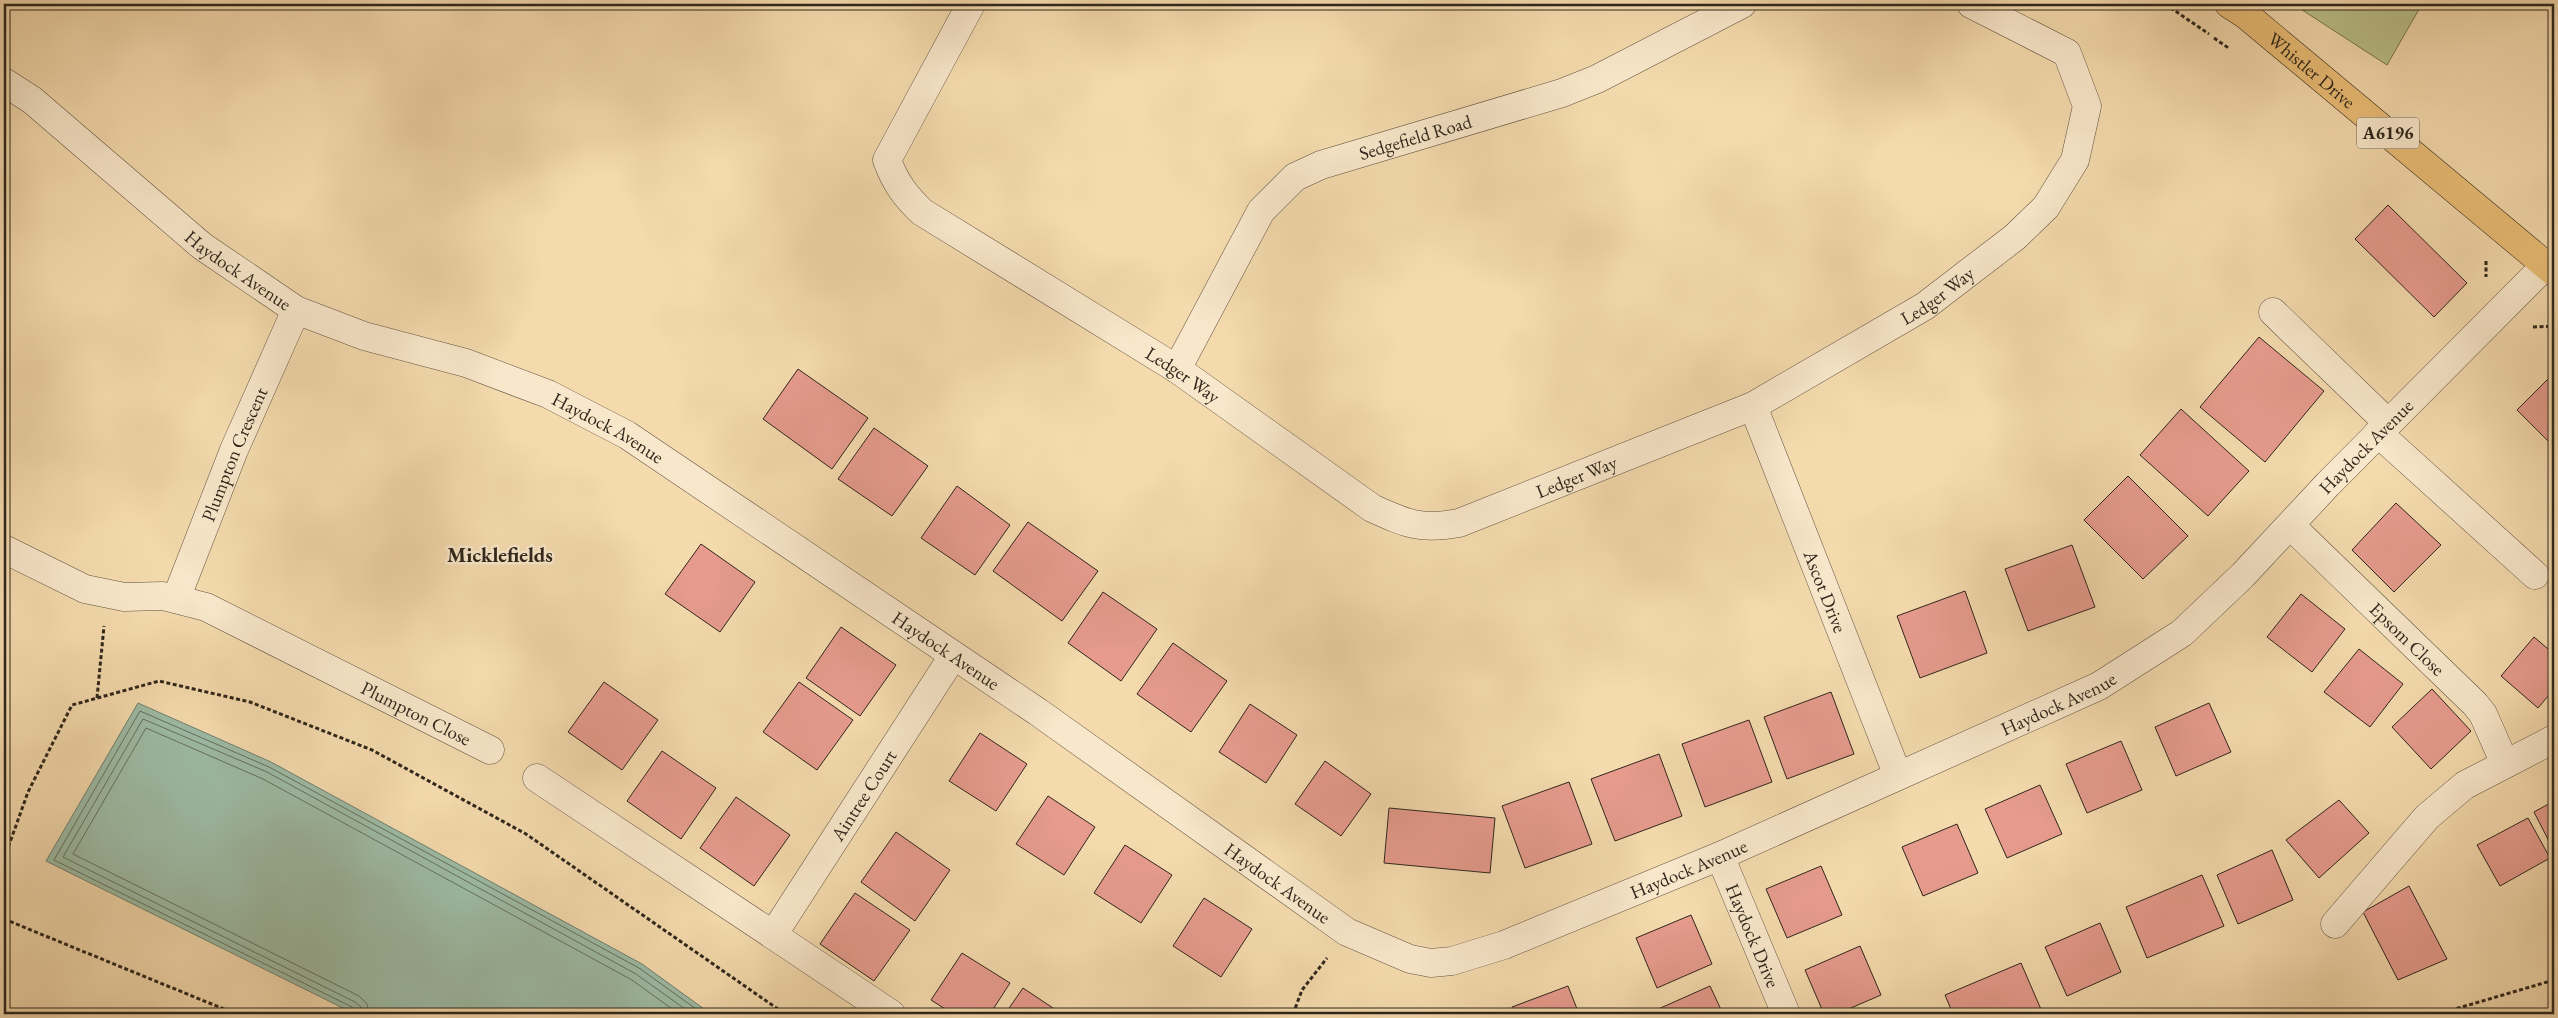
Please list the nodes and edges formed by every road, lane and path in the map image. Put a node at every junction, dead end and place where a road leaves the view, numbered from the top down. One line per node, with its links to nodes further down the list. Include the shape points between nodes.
1 (971, 4): 11 (street, Ledger Way, via 887,160 894,180 922,212)
2 (1742, 4): 11 (street, Sedgefield Road, via 1597,79 1321,165 1295,177 1261,211)
3 (1971, 4): 12 (street, Ledger Way, via 2067,53 2087,106 2075,160 2046,207 2015,238 1925,306)
4 (2229, 4): 6 (main road, Whistler Drive / A6196)
5 (4, 82): 7 (street, Haydock Avenue, via 32,100 202,246)
6 (2550, 269): 13 (street, Haydock Avenue)
7 (296, 310): 18 (street, Plumpton Crescent, via 234,450); 19 (street, Haydock Avenue, via 364,336 466,363 548,394 627,435)
8 (2272, 312): 13 (street)
9 (2554, 326): 10 (path)
10 (2529, 328)
11 (1177, 369): 12 (street, Ledger Way, via 1372,508 1422,527 1458,524)
12 (1753, 406): 24 (street, Ascot Drive)
13 (2383, 428): 14 (street, Haydock Avenue); 16 (street)
14 (2291, 526): 23 (street, Epsom Close, via 2475,704 2483,714); 24 (street, Haydock Avenue, via 2182,633 2099,686)
15 (4, 549): 17 (street, via 85,589)
16 (2535, 575)
17 (107, 593): 18 (street, via 124,597 163,596); 20 (path)
18 (176, 600): 22 (street, Plumpton Close, via 206,607)
19 (953, 656): 30 (street, Haydock Avenue, via 1038,712); 31 (street, Aintree Court)
20 (97, 698): 27 (path, via 72,706 28,792); 34 (path, via 159,680 250,702 372,750 526,834)
21 (2554, 739): 23 (street)
22 (490, 750)
23 (2505, 764): 29 (street, via 2465,785 2428,816)
24 (1898, 776): 26 (street, Haydock Avenue)
25 (537, 778): 31 (street)
26 (1720, 856): 30 (street, Haydock Avenue, via 1504,945 1452,962 1410,959); 37 (street, Haydock Drive)
27 (4, 859)
28 (4, 919): 33 (path)
29 (2335, 924)
30 (1347, 932): 36 (path, via 1302,990)
31 (773, 935): 35 (street)
32 (2554, 980): 38 (path)
33 (236, 1014)
34 (785, 1014)
35 (892, 1014)
36 (1293, 1014)
37 (1786, 1014)
38 (2438, 1014)

